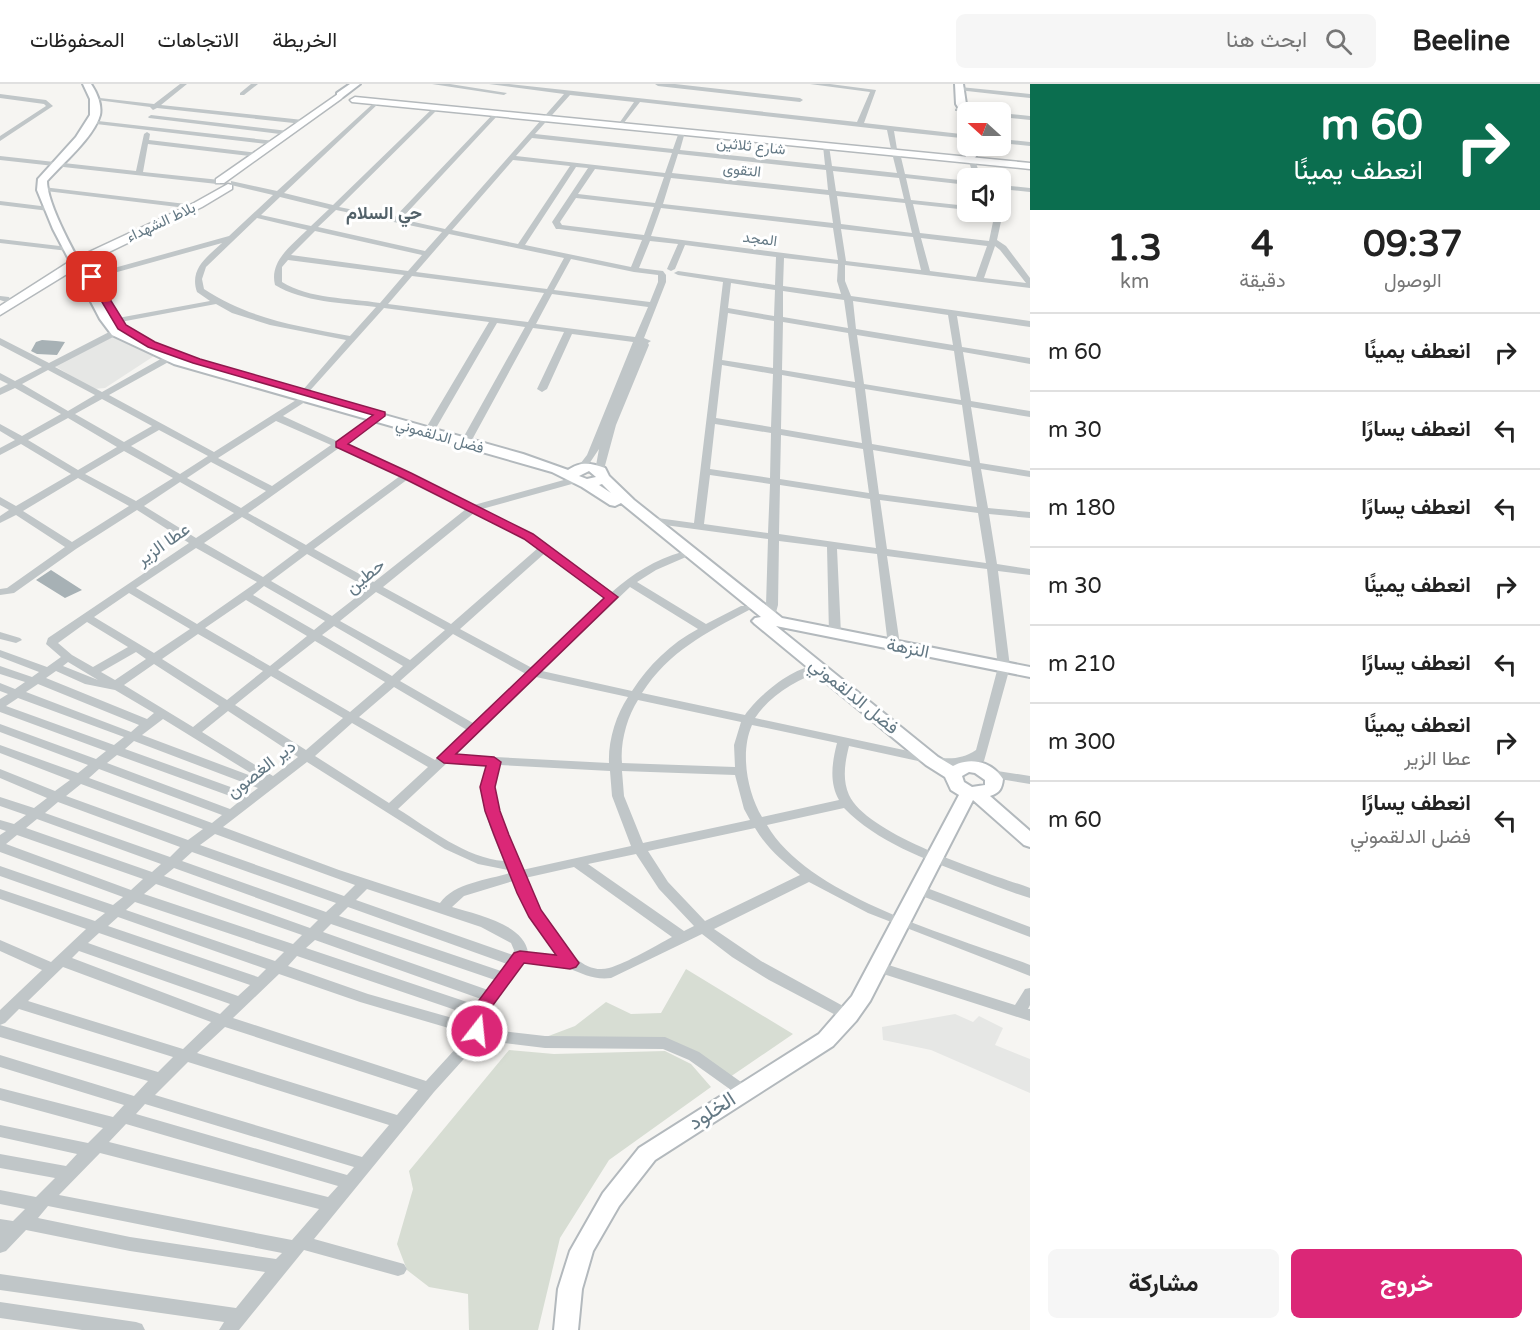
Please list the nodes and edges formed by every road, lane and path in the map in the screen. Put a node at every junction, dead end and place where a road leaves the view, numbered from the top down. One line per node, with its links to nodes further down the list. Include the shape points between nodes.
1 (87, 84): 60 (main road, via 95,116)
2 (93, 84): 21 (main road)
3 (184, 84): 28 (street)
4 (255, 84): 15 (street)
5 (435, 84): 16 (street)
6 (497, 84): 13 (street)
7 (658, 84): 11 (street)
8 (748, 84): 14 (street)
9 (812, 84): 23 (street); 39 (street, via 874,92)
10 (1018, 84): 17 (street)
11 (683, 85): 14 (street); 27 (street)
12 (957, 86): 17 (street); 26 (main road)
13 (568, 93): 24 (street); 25 (street)
14 (741, 93): 23 (street)
15 (242, 94)
16 (517, 95)
17 (1019, 95): 20 (street)
18 (0, 96): 46 (street, via 50,104)
19 (355, 96): 29 (main road); 33 (main road); 36 (main road, بلاط الشهداء); 70 (main road, بلاط الشهداء); 75 (street)
20 (1030, 96)
21 (100, 100): 28 (street); 37 (main road, via 102,114)
22 (550, 100): 24 (street)
23 (800, 100): 34 (street)
24 (561, 101): 33 (street)
25 (638, 101): 27 (street); 38 (street)
26 (961, 102)
27 (666, 105): 34 (street)
28 (154, 106): 32 (street); 36 (street)
29 (437, 107): 30 (main road); 82 (street)
30 (497, 113): 33 (main road); 85 (street)
31 (1011, 116): 35 (street)
32 (151, 117): 40 (street); 43 (street)
33 (547, 117): 38 (main road); 44 (street)
34 (788, 117): 39 (street)
35 (1030, 118)
36 (303, 122): 43 (main road, بلاط الشهداء)
37 (98, 123): 40 (street); 60 (main road)
38 (622, 124): 42 (main road); 50 (street); 53 (main road)
39 (860, 124): 41 (street)
40 (148, 128): 47 (street); 49 (street)
41 (890, 128): 45 (street); 54 (street)
42 (682, 132): 52 (main road); 55 (street)
43 (288, 133): 49 (main road, بلاط الشهداء)
44 (532, 136): 50 (street, شارع ثلاثين); 58 (street)
45 (957, 136)
46 (0, 139)
47 (145, 142): 56 (street); 66 (street)
48 (1011, 142): 51 (street)
49 (275, 143): 56 (main road, بلاط الشهداء)
50 (609, 144): 55 (street, شارع ثلاثين)
51 (1030, 144)
52 (826, 146): 53 (main road); 64 (street)
53 (878, 149): 54 (main road)
54 (895, 151): 59 (main road); 68 (street)
55 (676, 152): 64 (street, شارع ثلاثين); 67 (street)
56 (258, 155): 70 (main road, بلاط الشهداء)
57 (0, 158): 60 (street)
58 (513, 158): 62 (street, التقوى); 89 (street)
59 (969, 158): 61 (main road); 65 (street)
60 (61, 164): 66 (street); 72 (main road); 83 (main road, via 42,181)
61 (1030, 164)
62 (574, 165): 63 (street, التقوى); 97 (street)
63 (593, 167): 67 (street, التقوى); 76 (street, المجد)
64 (829, 168): 68 (street, شارع ثلاثين); 74 (street)
65 (974, 168)
66 (139, 174): 70 (street)
67 (668, 175): 74 (street, التقوى); 80 (street)
68 (902, 176): 69 (street, شارع ثلاثين); 77 (street)
69 (957, 182)
70 (224, 184): 75 (street); 79 (main road); 96 (main road, بلاط الشهداء, via 198,205)
71 (1011, 188): 73 (street)
72 (46, 189): 79 (street); 102 (main road)
73 (1030, 190)
74 (834, 193): 77 (street, التقوى); 87 (street)
75 (279, 195): 82 (street); 84 (street)
76 (574, 196): 80 (street); 92 (street, المجد, via 556,222 559,227)
77 (909, 201): 81 (street, التقوى); 90 (street)
78 (0, 203): 83 (street)
79 (186, 206): 96 (main road)
80 (658, 206): 87 (street); 92 (street)
81 (957, 207)
82 (335, 208): 85 (street); 88 (street)
83 (49, 209): 102 (main road)
84 (257, 216): 88 (street); 91 (street)
85 (395, 221): 89 (street)
86 (997, 222): 95 (street)
87 (837, 225): 90 (street); 103 (street)
88 (314, 228): 98 (street); 101 (street)
89 (447, 232): 97 (street); 98 (street)
90 (915, 234): 95 (street); 106 (street)
91 (233, 237): 102 (street); 117 (street, via 202,266 199,275 200,290)
92 (647, 239): 94 (street, المجد); 104 (street)
93 (0, 242): 102 (street)
94 (682, 243): 99 (street, المجد); 105 (street)
95 (992, 243): 110 (street); 112 (street, via 1003,248)
96 (108, 245): 102 (main road); 102 (main road, via 90,259)
97 (520, 247): 100 (street)
98 (428, 254): 107 (street)
99 (780, 255): 103 (street, المجد); 113 (street)
100 (569, 256): 104 (street); 114 (street)
101 (285, 257): 107 (street); 119 (street, via 276,279 286,288)
102 (79, 260): 109 (main road); 109 (main road, via 67,272); 127 (main road, فضل الدلقموني, via 106,319)
103 (842, 262): 106 (street, المجد); 115 (street, via 843,291)
104 (634, 270): 108 (street)
105 (675, 273): 108 (street, via 663,270); 111 (street); 131 (street)
106 (926, 273): 110 (street, المجد)
107 (411, 274): 114 (street); 119 (street)
108 (661, 274): 118 (street, via 662,282)
109 (48, 275): 116 (main road); 121 (main road)
110 (979, 279): 112 (street, المجد)
111 (727, 281): 113 (street); 120 (street)
112 (1030, 284)
113 (779, 289): 115 (street); 123 (street)
114 (549, 291): 118 (street); 126 (street)
115 (848, 298): 122 (street); 129 (street)
116 (2, 300)
117 (216, 302): 127 (street); 130 (street, via 263,322)
118 (652, 304): 131 (street)
119 (384, 305): 124 (street); 130 (street)
120 (724, 310): 123 (street); 136 (street)
121 (0, 311)
122 (952, 313): 125 (street); 133 (street)
123 (778, 319): 129 (street); 138 (street)
124 (494, 321): 126 (street); 154 (street)
125 (1030, 324)
126 (530, 326): 128 (street); 156 (street)
127 (117, 327): 134 (main road, فضل الدلقموني); 137 (street); 145 (main road, فضل الدلقموني, via 170,352)
128 (569, 331): 131 (street); 142 (street)
129 (852, 331): 133 (street); 141 (street)
130 (353, 339): 145 (street)
131 (643, 340): 166 (street, via 601,461); 169 (street, via 592,455)
132 (0, 341): 137 (street)
133 (957, 349): 135 (street); 146 (street)
134 (169, 358): 144 (street); 145 (main road, فضل الدلقموني)
135 (1030, 361)
136 (718, 362): 138 (street); 151 (street)
137 (48, 367): 140 (street); 144 (street)
138 (778, 371): 141 (street); 155 (street)
139 (0, 376): 140 (street)
140 (15, 384): 143 (street); 148 (street)
141 (859, 385): 146 (street); 159 (street)
142 (542, 389)
143 (0, 392)
144 (103, 396): 148 (street); 152 (street)
145 (305, 396): 149 (main road, فضل الدلقموني); 150 (street)
146 (966, 403): 147 (street); 163 (street)
147 (1030, 414)
148 (67, 415): 157 (street); 160 (street)
149 (379, 416): 154 (main road, فضل الدلقموني); 158 (street, عطا الزير); 169 (main road, فضل الدلقموني)
150 (276, 417): 158 (street); 162 (street)
151 (711, 420): 155 (street); 164 (street)
152 (159, 426): 160 (street); 162 (street)
153 (0, 427): 157 (street)
154 (431, 428): 156 (main road, فضل الدلقموني)
155 (777, 430): 159 (street); 171 (street)
156 (468, 438): 169 (main road, فضل الدلقموني)
157 (21, 441): 161 (street); 165 (street)
158 (340, 445): 168 (street); 172 (street, عطا الزير)
159 (866, 446): 163 (street); 173 (street)
160 (123, 447): 165 (street); 170 (street)
161 (0, 452)
162 (213, 457): 170 (street); 172 (street)
163 (976, 464): 167 (street); 178 (street)
164 (704, 471): 171 (street); 183 (street)
165 (78, 474): 175 (street); 177 (street)
166 (602, 474): 169 (main road, via 596,482); 182 (main road)
167 (1030, 474)
168 (407, 475): 176 (street); 189 (street)
169 (579, 475): 176 (street, حطين); 191 (main road, فضل الدلقموني)
170 (180, 477): 175 (street); 179 (street)
171 (775, 482): 173 (street); 184 (street)
172 (274, 490): 179 (street, عطا الزير)
173 (873, 497): 178 (street); 190 (street)
174 (0, 500): 177 (street)
175 (137, 506): 185 (street); 187 (street)
176 (474, 508): 188 (street); 196 (street, حطين)
177 (17, 510): 181 (street); 187 (street)
178 (983, 511): 180 (street); 192 (street)
179 (241, 513): 185 (street, عطا الزير); 189 (street)
180 (1030, 515)
181 (0, 520)
182 (650, 520): 183 (street); 202 (main road)
183 (699, 526): 184 (street)
184 (773, 536): 186 (street); 202 (street)
185 (196, 543): 194 (street); 197 (street, عطا الزير)
186 (832, 545): 190 (street); 209 (street)
187 (72, 547): 198 (street)
188 (545, 548): 200 (street); 207 (street, دير الغصون)
189 (307, 550): 194 (street); 196 (street)
190 (881, 551): 192 (street); 213 (street)
191 (681, 555): 195 (street); 201 (main road, فضل الدلقموني)
192 (992, 567): 193 (street); 219 (street)
193 (1030, 572)
194 (265, 581): 199 (street); 204 (street)
195 (629, 582): 200 (street); 205 (street)
196 (377, 587): 204 (street, حطين); 207 (street)
197 (129, 589): 203 (street, عطا الزير); 206 (street)
198 (5, 591)
199 (246, 595): 206 (street); 211 (street)
200 (612, 597): 226 (street)
201 (745, 608): 205 (street); 208 (main road, فضل الدلقموني)
202 (769, 616): 208 (main road)
203 (87, 617): 214 (street); 216 (street, عطا الزير, via 51,642)
204 (334, 622): 211 (street, حطين); 218 (street)
205 (702, 627): 232 (street, via 664,660)
206 (197, 629): 217 (street); 223 (street)
207 (452, 629): 218 (street, دير الغصون); 226 (street)
208 (782, 630): 209 (main road, النزهة); 221 (main road, فضل الدلقموني)
209 (835, 634): 213 (main road, النزهة)
210 (0, 635): 212 (street)
211 (316, 636): 223 (street, حطين); 228 (street)
212 (16, 640)
213 (894, 645): 219 (main road, النزهة)
214 (136, 647): 217 (street); 224 (street)
215 (0, 653): 220 (street)
216 (68, 657): 220 (street); 224 (street)
217 (154, 659): 230 (street); 233 (street)
218 (410, 664): 228 (street, دير الغصون)
219 (1004, 667): 225 (main road, النزهة); 253 (street)
220 (51, 668): 227 (street); 230 (street)
221 (820, 668): 237 (street, via 774,688); 244 (main road, فضل الدلقموني)
222 (0, 670): 227 (street)
223 (271, 671): 233 (street, حطين); 236 (street)
224 (93, 672): 230 (street)
225 (1030, 672)
226 (532, 673): 232 (street); 240 (street)
227 (35, 680): 231 (street); 238 (street)
228 (391, 681): 236 (street, دير الغصون); 240 (street)
229 (0, 687): 231 (street)
230 (119, 687): 235 (street)
231 (18, 693): 234 (street); 242 (street)
232 (634, 696): 237 (street); 254 (street, via 616,737)
233 (228, 706): 241 (street, حطين); 248 (street)
234 (0, 707): 246 (street)
235 (162, 713): 238 (street); 241 (street)
236 (350, 718): 248 (street, دير الغصون); 250 (street)
237 (747, 721): 243 (street); 255 (street, via 740,749)
238 (148, 724): 242 (street)
239 (0, 728): 252 (street)
240 (474, 729): 250 (street)
241 (193, 733): 260 (street)
242 (133, 735): 246 (street); 260 (street)
243 (844, 741): 247 (street); 265 (street, via 837,773)
244 (910, 743): 247 (street); 249 (main road, فضل الدلقموني)
245 (0, 749): 258 (street)
246 (114, 750): 252 (street); 263 (street)
247 (885, 750): 249 (street)
248 (306, 757): 260 (street, دير الغصون); 266 (street)
249 (932, 761): 253 (street, via 973,759); 257 (main road, فضل الدلقموني)
250 (439, 762): 251 (street); 266 (street)
251 (494, 762): 254 (street); 281 (street, via 488,793)
252 (96, 765): 258 (street); 268 (street)
253 (984, 765): 257 (main road, via 965,767); 259 (street); 261 (main road, via 993,788)
254 (613, 767): 255 (street); 277 (street, via 620,809)
255 (741, 771): 269 (street)
256 (0, 773): 262 (street)
257 (953, 774): 261 (main road, via 954,782)
258 (78, 778): 262 (street); 271 (street)
259 (1030, 780)
260 (271, 784): 263 (street, دير الغصون)
261 (972, 793): 273 (main road); 278 (main road, الخلود)
262 (57, 797): 267 (street); 275 (street)
263 (251, 799): 268 (street, دير الغصون)
264 (0, 801): 267 (street)
265 (847, 803): 269 (street); 278 (street, via 885,833)
266 (390, 810): 281 (street, via 483,861)
267 (37, 813): 272 (street); 279 (street)
268 (232, 814): 271 (street, دير الغصون)
269 (757, 823): 277 (street); 283 (street, via 778,850)
270 (0, 824): 272 (street)
271 (214, 828): 275 (street, دير الغصون); 285 (street)
272 (16, 830): 274 (street); 284 (street)
273 (1030, 841)
274 (0, 842)
275 (190, 846): 279 (street, دير الغصون); 290 (street)
276 (0, 847): 289 (street)
277 (638, 848): 280 (street); 296 (street)
278 (937, 858): 286 (main road, الخلود); 288 (street)
279 (172, 862): 284 (street, دير الغصون); 293 (street)
280 (577, 862): 281 (street); 299 (street)
281 (516, 870): 291 (street, via 459,893); 304 (street, via 535,913)
282 (0, 871): 292 (street)
283 (809, 876): 294 (street); 296 (street)
284 (155, 877): 289 (street, دير الغصون); 298 (street)
285 (364, 884): 290 (street); 291 (street)
286 (919, 890): 294 (main road, الخلود); 297 (street)
287 (0, 894): 295 (street)
288 (1030, 894)
289 (134, 896): 292 (street, دير الغصون); 302 (street)
290 (344, 902): 293 (street); 303 (street)
291 (442, 910): 303 (street, via 510,935 522,948)
292 (116, 911): 295 (street, دير الغصون); 306 (street)
293 (328, 918): 298 (street); 309 (street)
294 (902, 922): 307 (main road, الخلود); 308 (street)
295 (96, 928): 301 (street, دير الغصون); 310 (street)
296 (704, 928): 299 (street); 317 (street, via 773,975)
297 (1030, 932)
298 (313, 933): 302 (street); 312 (street)
299 (684, 938): 304 (street, via 610,973 592,972)
300 (0, 945): 305 (street)
301 (77, 945): 305 (street, دير الغصون); 313 (street)
302 (294, 951): 306 (street); 315 (street)
303 (518, 960): 304 (street); 309 (street)
304 (570, 963)
305 (57, 964): 314 (street, دير الغصون); 319 (street)
306 (277, 967): 310 (street); 321 (street)
307 (879, 967): 316 (street); 317 (main road, الخلود)
308 (1030, 970)
309 (505, 978): 312 (street)
310 (260, 983): 313 (street)
311 (1030, 993): 316 (street)
312 (490, 996): 315 (street)
313 (240, 1002): 319 (street)
314 (17, 1003): 318 (street, دير الغصون); 322 (street)
315 (479, 1012): 321 (street)
316 (1025, 1013)
317 (849, 1016): 326 (main road, الخلود, via 826,1040)
318 (0, 1019)
319 (221, 1020): 322 (street); 325 (street)
320 (0, 1031): 324 (street)
321 (478, 1033): 325 (street); 326 (street, via 545,1042 665,1043 694,1056)
322 (186, 1055): 324 (street); 330 (street)
323 (0, 1062): 328 (street)
324 (161, 1079): 328 (street)
325 (429, 1088): 330 (street)
326 (743, 1091): 349 (main road, الخلود, via 647,1154 626,1177 584,1248 570,1288)
327 (0, 1094): 329 (street)
328 (140, 1100): 329 (street); 334 (street)
329 (120, 1121): 332 (street); 336 (street)
330 (400, 1122): 334 (street)
331 (0, 1131): 332 (street)
332 (95, 1148): 335 (street); 339 (street)
333 (0, 1161): 335 (street)
334 (365, 1164): 336 (street)
335 (70, 1174): 338 (street)
336 (350, 1183): 339 (street)
337 (0, 1197): 338 (street)
338 (43, 1202): 340 (street); 341 (street)
339 (332, 1205): 341 (street)
340 (14, 1226): 342 (street); 343 (street)
341 (298, 1245): 343 (street); 344 (street)
342 (0, 1246)
343 (279, 1268): 347 (street)
344 (398, 1269)
345 (0, 1282): 347 (street)
346 (0, 1310): 348 (street)
347 (234, 1323)
348 (136, 1330)
349 (566, 1330)

